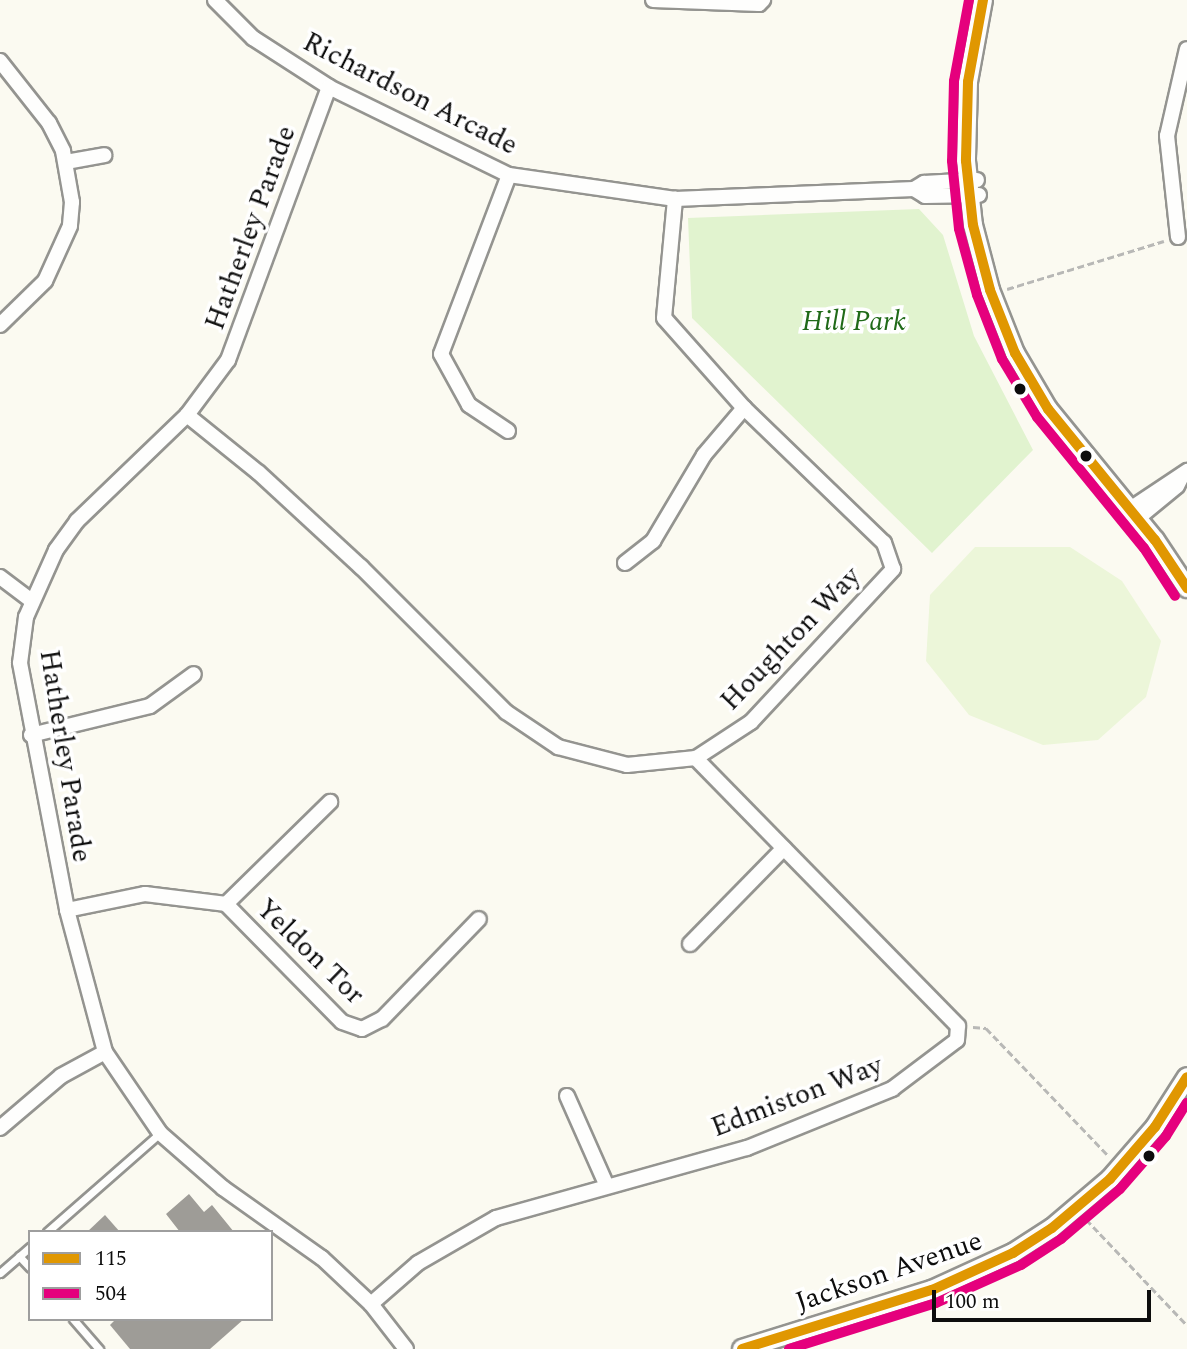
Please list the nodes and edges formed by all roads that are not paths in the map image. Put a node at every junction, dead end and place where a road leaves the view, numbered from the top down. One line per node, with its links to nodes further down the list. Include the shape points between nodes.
1 (215, 0): 8 (street, Richardson Arcade, via 253,38)
2 (653, 0): 3 (street, via 759,4)
3 (763, 0)
4 (984, 0): 12 (street, via 967,94)
5 (993, 0): 12 (street, via 976,97)
6 (1187, 49): 14 (street, via 1167,136)
7 (0, 61): 10 (street, via 49,123)
8 (329, 87): 11 (street, Richardson Arcade); 17 (street, Hatherley Parade, via 228,360)
9 (104, 155): 10 (street)
10 (66, 162): 15 (street, via 72,201 70,226 45,281)
11 (509, 174): 13 (street, Richardson Arcade); 18 (street, via 441,354 469,405)
12 (973, 188): 13 (street, Richardson Arcade, via 925,197 914,189); 20 (street, via 1001,290 1022,343 1054,399); 20 (street, via 984,271 1015,353 1048,409)
13 (675, 200): 16 (street, Houghton Way, via 664,318)
14 (1178, 237)
15 (0, 325)
16 (744, 408): 21 (street, via 704,455 653,541); 28 (street, Houghton Way, via 884,543 893,569 751,722)
17 (187, 415): 25 (street, Hatherley Parade, via 77,521 56,550); 28 (street, Houghton Way, via 259,473 361,567 506,712 558,747 628,765)
18 (508, 431)
19 (1185, 472): 20 (street)
20 (1139, 510): 22 (street); 24 (street)
21 (625, 563)
22 (1187, 568)
23 (0, 577): 25 (street)
24 (1187, 588)
25 (31, 600): 27 (street, Hatherley Parade, via 20,663)
26 (194, 674): 27 (street, via 150,706)
27 (31, 735): 32 (street, Hatherley Parade)
28 (696, 758): 30 (street)
29 (330, 802): 31 (street)
30 (784, 848): 34 (street); 41 (street, Edmiston Way, via 958,1026 957,1040 892,1089 747,1148)
31 (226, 904): 32 (street, Yeldon Tor, via 145,894); 33 (street, Yeldon Tor, via 342,1022 362,1029 382,1019)
32 (67, 910): 35 (street, Hatherley Parade)
33 (479, 919)
34 (690, 944)
35 (105, 1052): 39 (street, via 61,1076); 40 (street, Hatherley Parade)
36 (1187, 1077): 49 (street, Jackson Avenue, via 1155,1127 1110,1179 1037,1238 959,1280)
37 (568, 1096): 41 (street)
38 (1187, 1096): 49 (street, Jackson Avenue, via 1133,1169 1083,1216 1027,1257 980,1282)
39 (0, 1128)
40 (160, 1133): 42 (lane); 47 (street, Hatherley Parade, via 223,1188 322,1258)
41 (606, 1184): 47 (street, Edmiston Way, via 496,1218 418,1263)
42 (49, 1230)
43 (28, 1248): 44 (lane)
44 (19, 1255): 45 (lane); 46 (lane)
45 (28, 1266)
46 (0, 1273)
47 (371, 1304): 51 (street, Hatherley Parade)
48 (75, 1321): 50 (lane)
49 (763, 1347)
50 (99, 1349)
51 (406, 1349)

